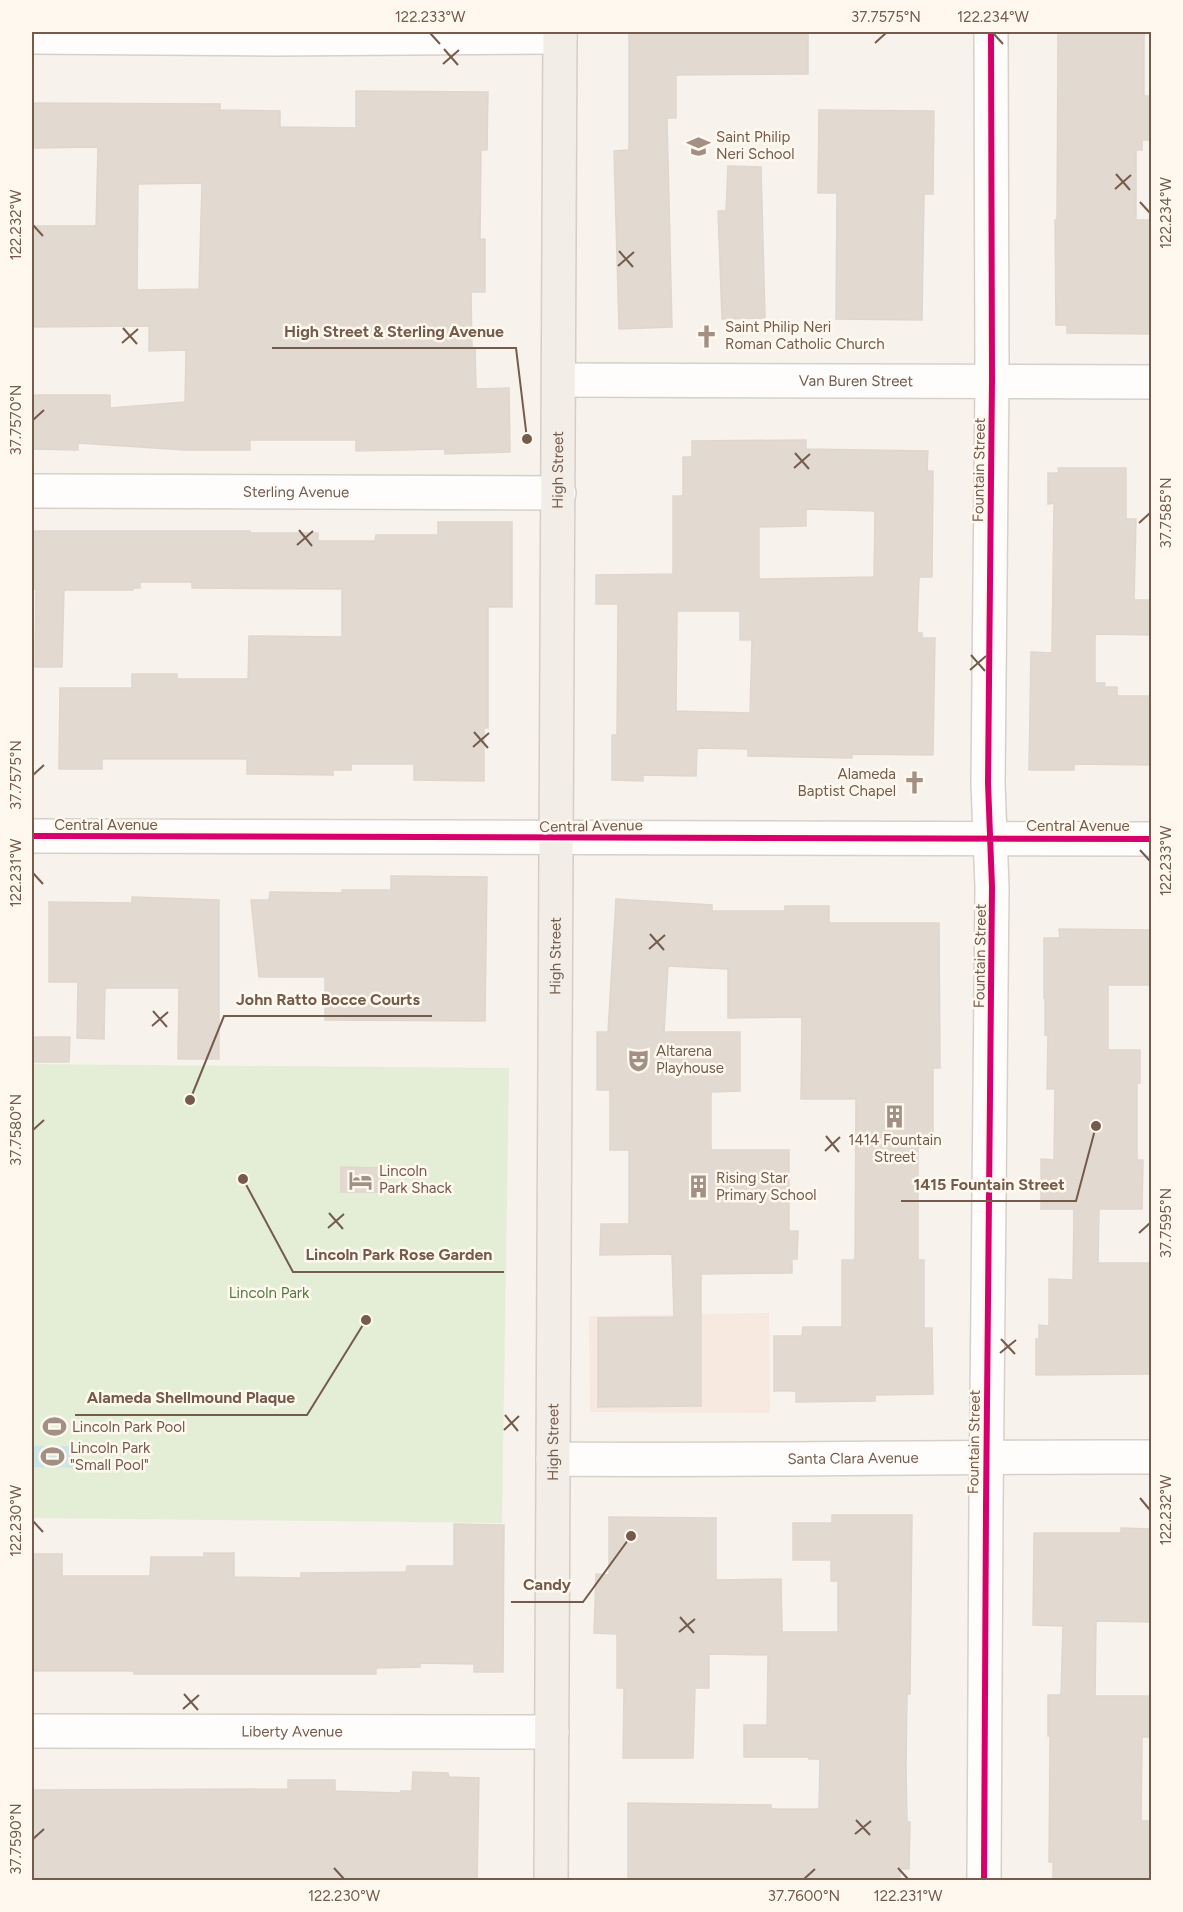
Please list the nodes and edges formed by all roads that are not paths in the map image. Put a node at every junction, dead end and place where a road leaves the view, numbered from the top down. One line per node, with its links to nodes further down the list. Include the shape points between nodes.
1 (991, 32): 5 (street, Fountain Street)
2 (560, 34): 3 (street, via 272,39); 4 (main road, High Street)
3 (32, 37)
4 (559, 380): 5 (street, Van Buren Street); 8 (main road, High Street)
5 (992, 380): 6 (street, Van Buren Street); 10 (street, Fountain Street)
6 (1152, 382)
7 (32, 491): 8 (street, Sterling Avenue)
8 (559, 493): 11 (main road, High Street)
9 (32, 836): 11 (street, Central Avenue)
10 (990, 838): 11 (street, Central Avenue); 12 (street, Central Avenue); 13 (street, Fountain Street)
11 (557, 839): 15 (main road, High Street)
12 (1152, 839)
13 (986, 1456): 14 (street, Santa Clara Avenue); 15 (street, Santa Clara Avenue); 19 (street, Fountain Street)
14 (1152, 1457)
15 (554, 1459): 17 (main road, High Street)
16 (32, 1731): 17 (street, Liberty Avenue)
17 (552, 1732): 18 (main road, High Street)
18 (551, 1881)
19 (984, 1881)

